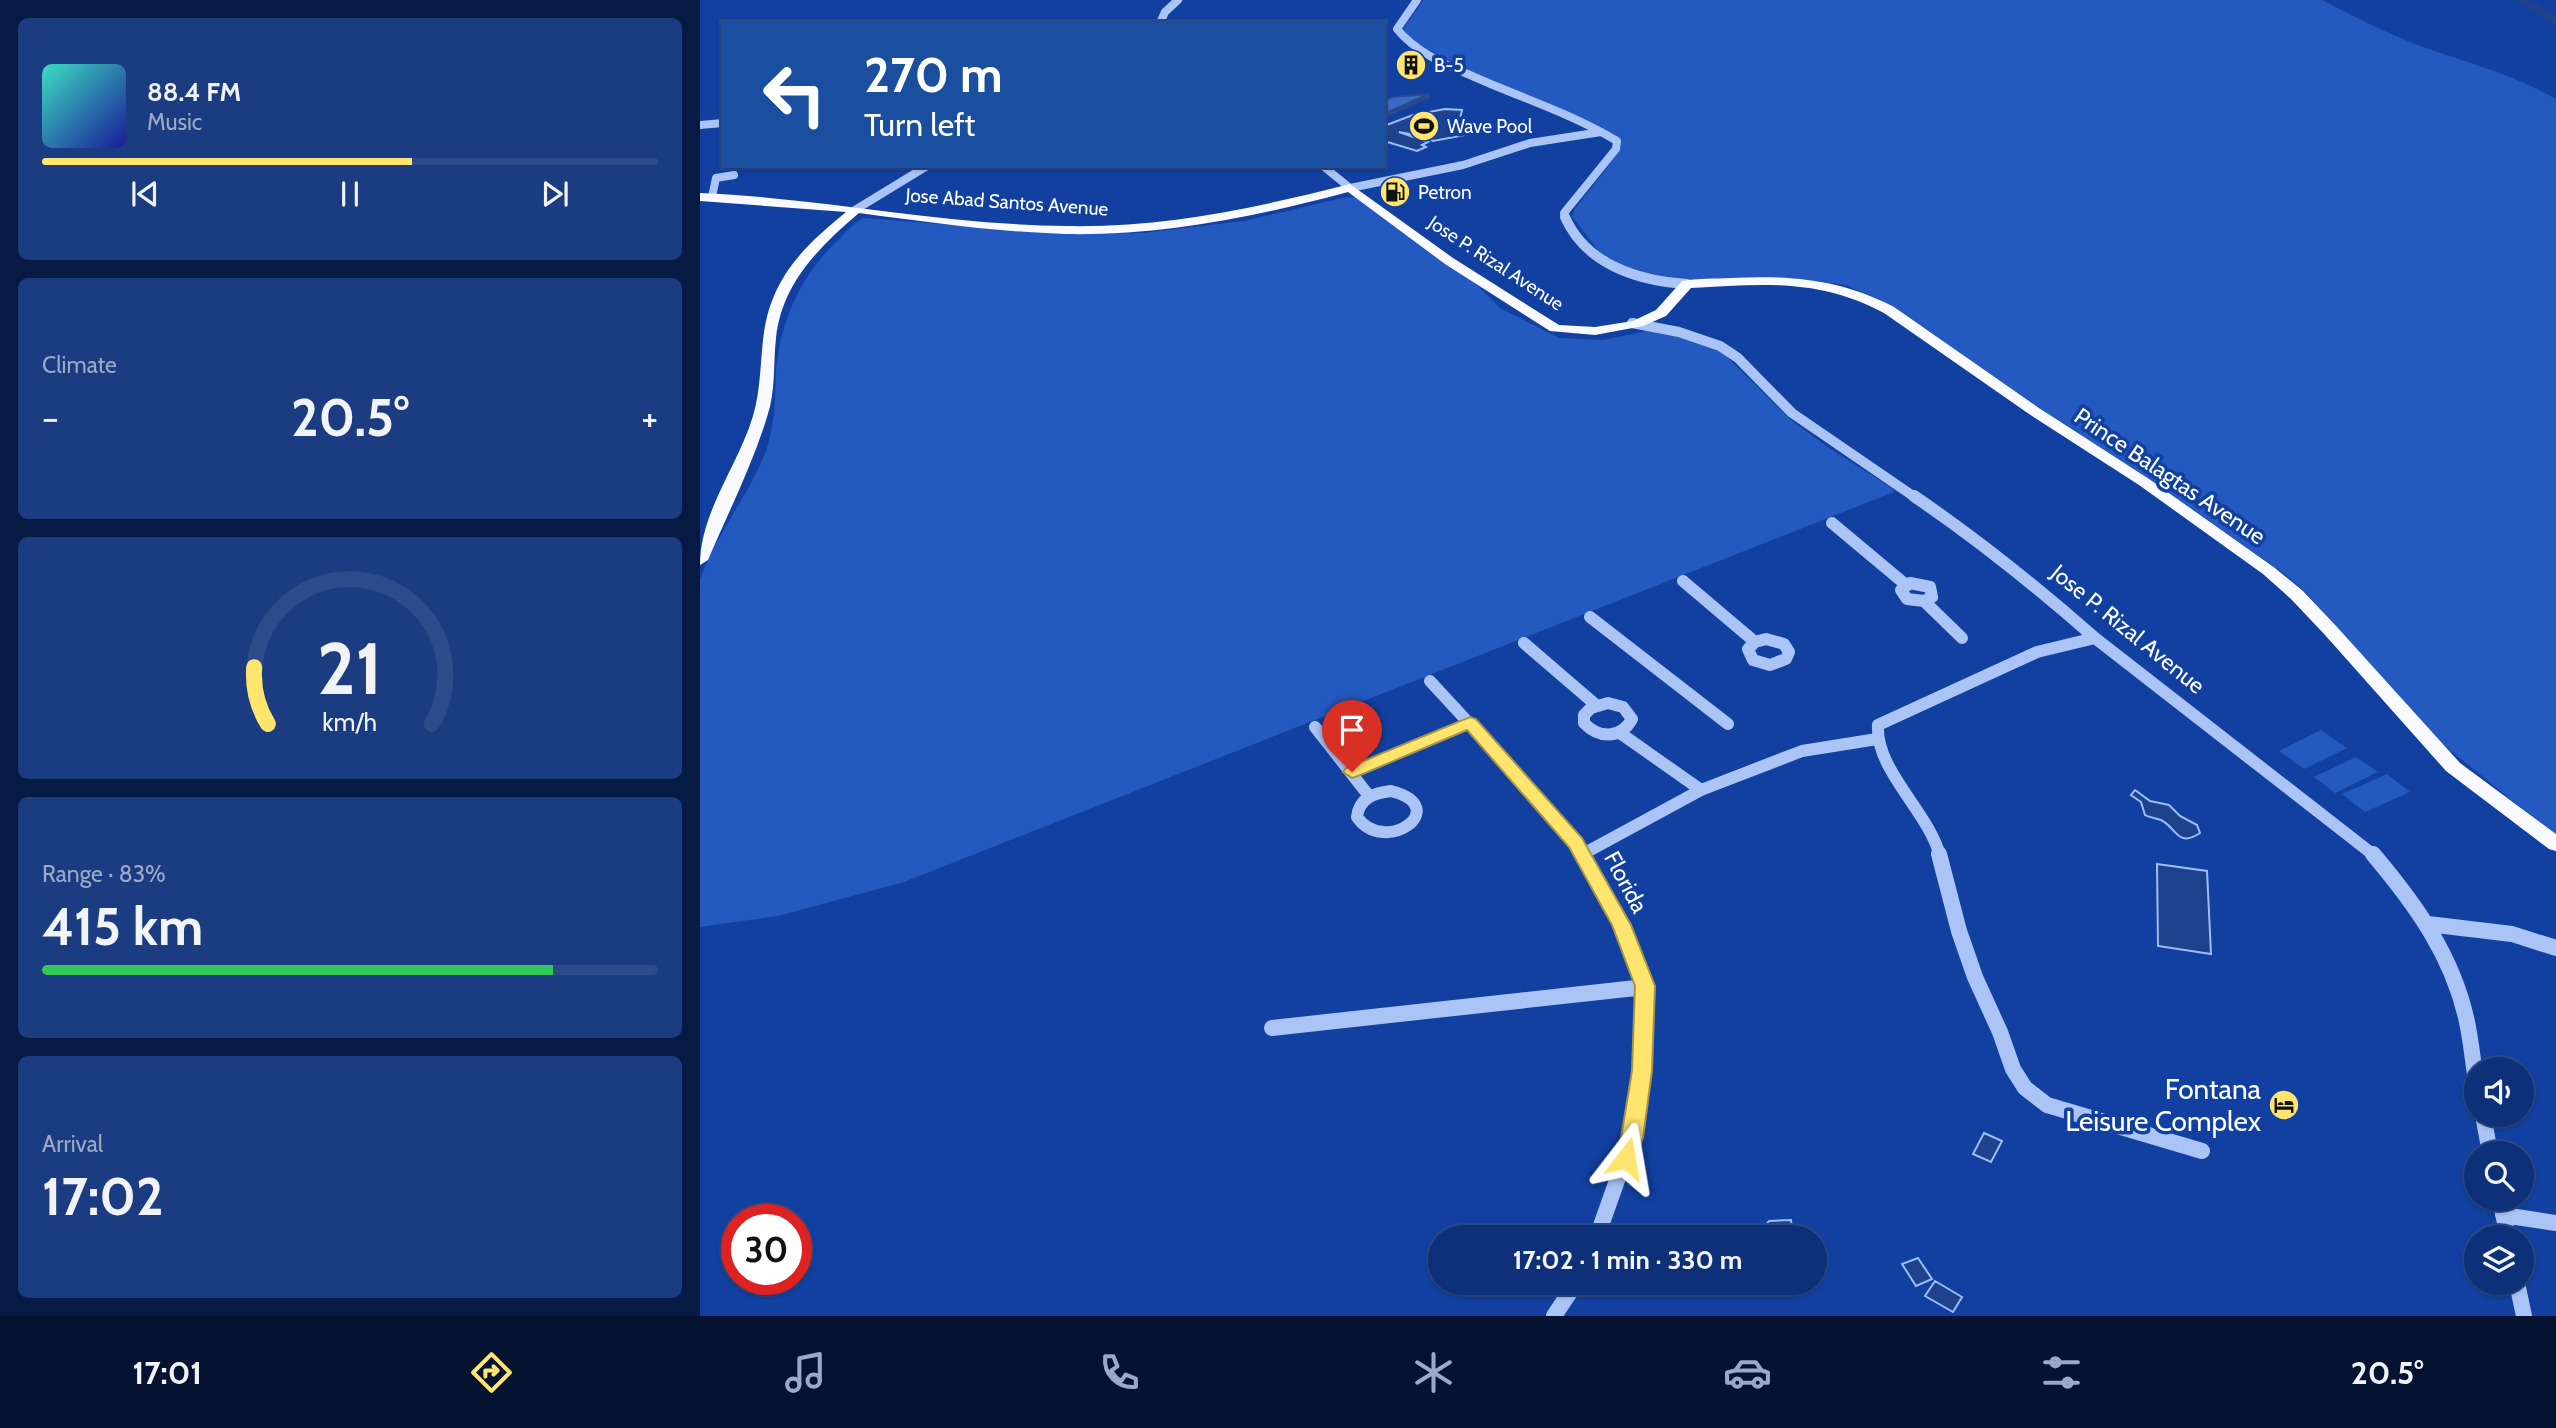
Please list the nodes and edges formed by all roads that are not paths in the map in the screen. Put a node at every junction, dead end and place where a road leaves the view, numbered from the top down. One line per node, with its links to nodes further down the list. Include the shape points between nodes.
1 (1178, 0): 3 (street)
2 (1417, 0): 6 (street, via 1397,29 1403,39 1450,65)
3 (1161, 21)
4 (721, 123): 5 (street)
5 (700, 125)
6 (1601, 132): 10 (street, via 1530,143 1463,165); 13 (street, via 1618,146 1564,213 1566,222 1589,252 1611,267 1659,282)
7 (924, 168): 12 (street)
8 (1325, 168): 10 (street)
9 (734, 175): 11 (street, via 716,178)
10 (1350, 188): 12 (main road, Jose Abad Santos Avenue, via 1234,217 1117,229 1036,228); 14 (main road, Jose P. Rizal Avenue, via 1449,261 1555,328 1581,333)
11 (706, 197): 12 (main road, Jose Abad Santos Avenue)
12 (855, 210): 16 (main road, via 816,243 780,296 769,336 760,418)
13 (1687, 284): 14 (main road, Jose P. Rizal Avenue, via 1660,313); 33 (main road, Prince Balagtas Avenue, via 1812,282 1849,289 1881,305 2269,571 2314,613 2452,767)
14 (1632, 323): 20 (street, Jose P. Rizal Avenue, via 1720,345 1798,418 1958,526)
15 (1832, 523): 19 (street, via 1905,584 1903,596 1924,601)
16 (700, 560)
17 (1684, 581): 21 (street)
18 (1590, 617): 26 (street)
19 (1962, 638)
20 (2095, 638): 29 (street, via 2037,652 1878,725); 35 (street, Jose P. Rizal Avenue, via 2372,854)
21 (1755, 642)
22 (1524, 643): 24 (street)
23 (1430, 681): 25 (street, Florida)
24 (1596, 705): 28 (street, via 1614,704 1629,711 1631,723); 28 (street, via 1584,715 1586,727 1601,734)
25 (1470, 723): 30 (street); 34 (street, Florida)
26 (1728, 723)
27 (1315, 727): 30 (street)
28 (1620, 733): 31 (street)
29 (1877, 739): 31 (street, via 1802,751); 40 (street, via 1936,841 1975,977 2025,1088 2047,1105)
30 (1352, 772): 32 (street)
31 (1701, 790): 34 (street)
32 (1369, 796)
33 (2556, 844)
34 (1583, 854): 37 (street, Florida, via 1622,925)
35 (2428, 924): 36 (street, via 2512,934); 39 (street, Jose P. Rizal Avenue, via 2458,987)
36 (2556, 948)
37 (1645, 986): 38 (street); 43 (street, Florida, via 1642,1071 1632,1138)
38 (1272, 1028)
39 (2472, 1057)
40 (2202, 1151)
41 (2515, 1211): 42 (street)
42 (2556, 1223)
43 (1601, 1225)
44 (1568, 1295): 46 (street)
45 (2520, 1295): 47 (street)
46 (1555, 1316)
47 (2524, 1316)

